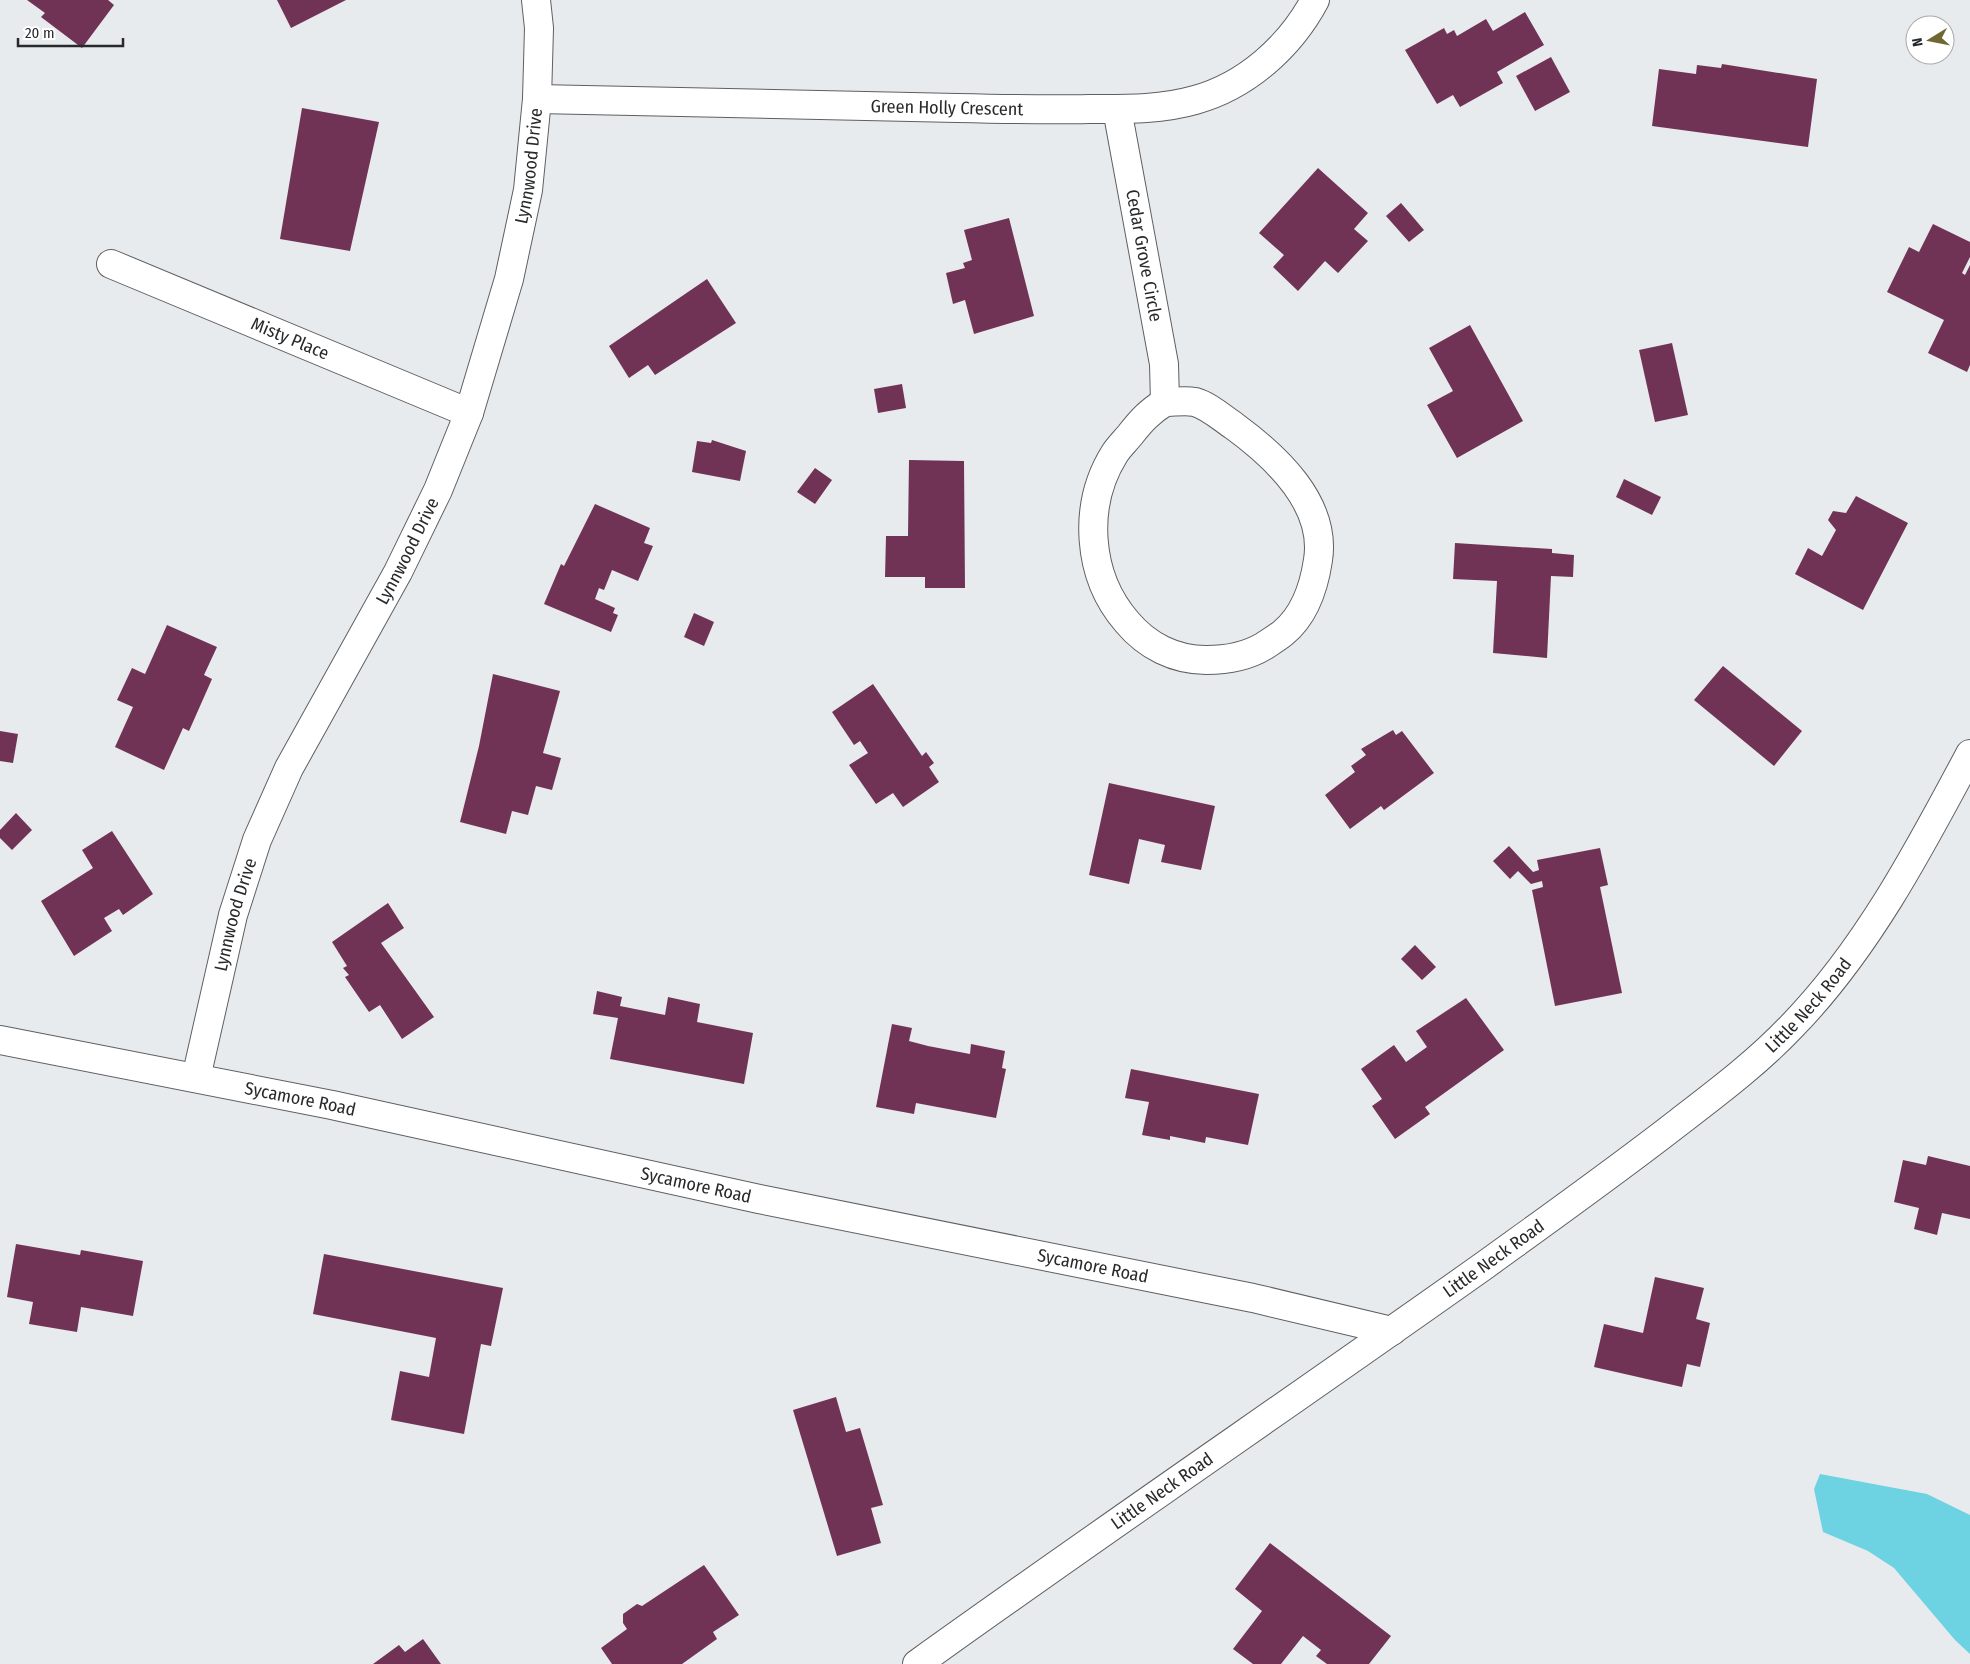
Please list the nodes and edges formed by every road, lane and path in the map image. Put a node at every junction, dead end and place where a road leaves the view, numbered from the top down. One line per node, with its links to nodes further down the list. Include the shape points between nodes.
1 (536, 0): 3 (street, Lynnwood Drive, via 539,28)
2 (1315, 0): 4 (street, Green Holly Crescent, via 1286,42 1255,70 1227,88 1196,100 1164,107)
3 (537, 99): 4 (street, Green Holly Crescent); 7 (street, Lynnwood Drive, via 528,190 509,278)
4 (1117, 109): 6 (street, Cedar Grove Circle, via 1164,364)
5 (111, 264): 7 (street, Misty Place)
6 (1165, 402): 6 (street, via 1148,413 1115,453 1100,484 1094,511 1093,546 1101,579 1117,610 1139,636 1165,652 1194,660 1223,660 1253,652 1283,633 1302,610 1315,583 1320,553 1318,529 1310,506 1276,462 1227,421 1194,402)
7 (469, 413): 10 (street, Lynnwood Drive, via 438,490 398,572 289,768 257,840 233,915)
8 (1970, 754): 11 (street, Little Neck Road, via 1916,854 1843,967 1792,1026 1735,1079 1613,1174)
9 (0, 1040): 10 (street, Sycamore Road)
10 (196, 1078): 11 (street, Sycamore Road, via 759,1199 1253,1298)
11 (1392, 1331): 12 (street, Little Neck Road, via 1045,1572)
12 (950, 1655): 13 (street, Little Neck Road)
13 (917, 1664)

